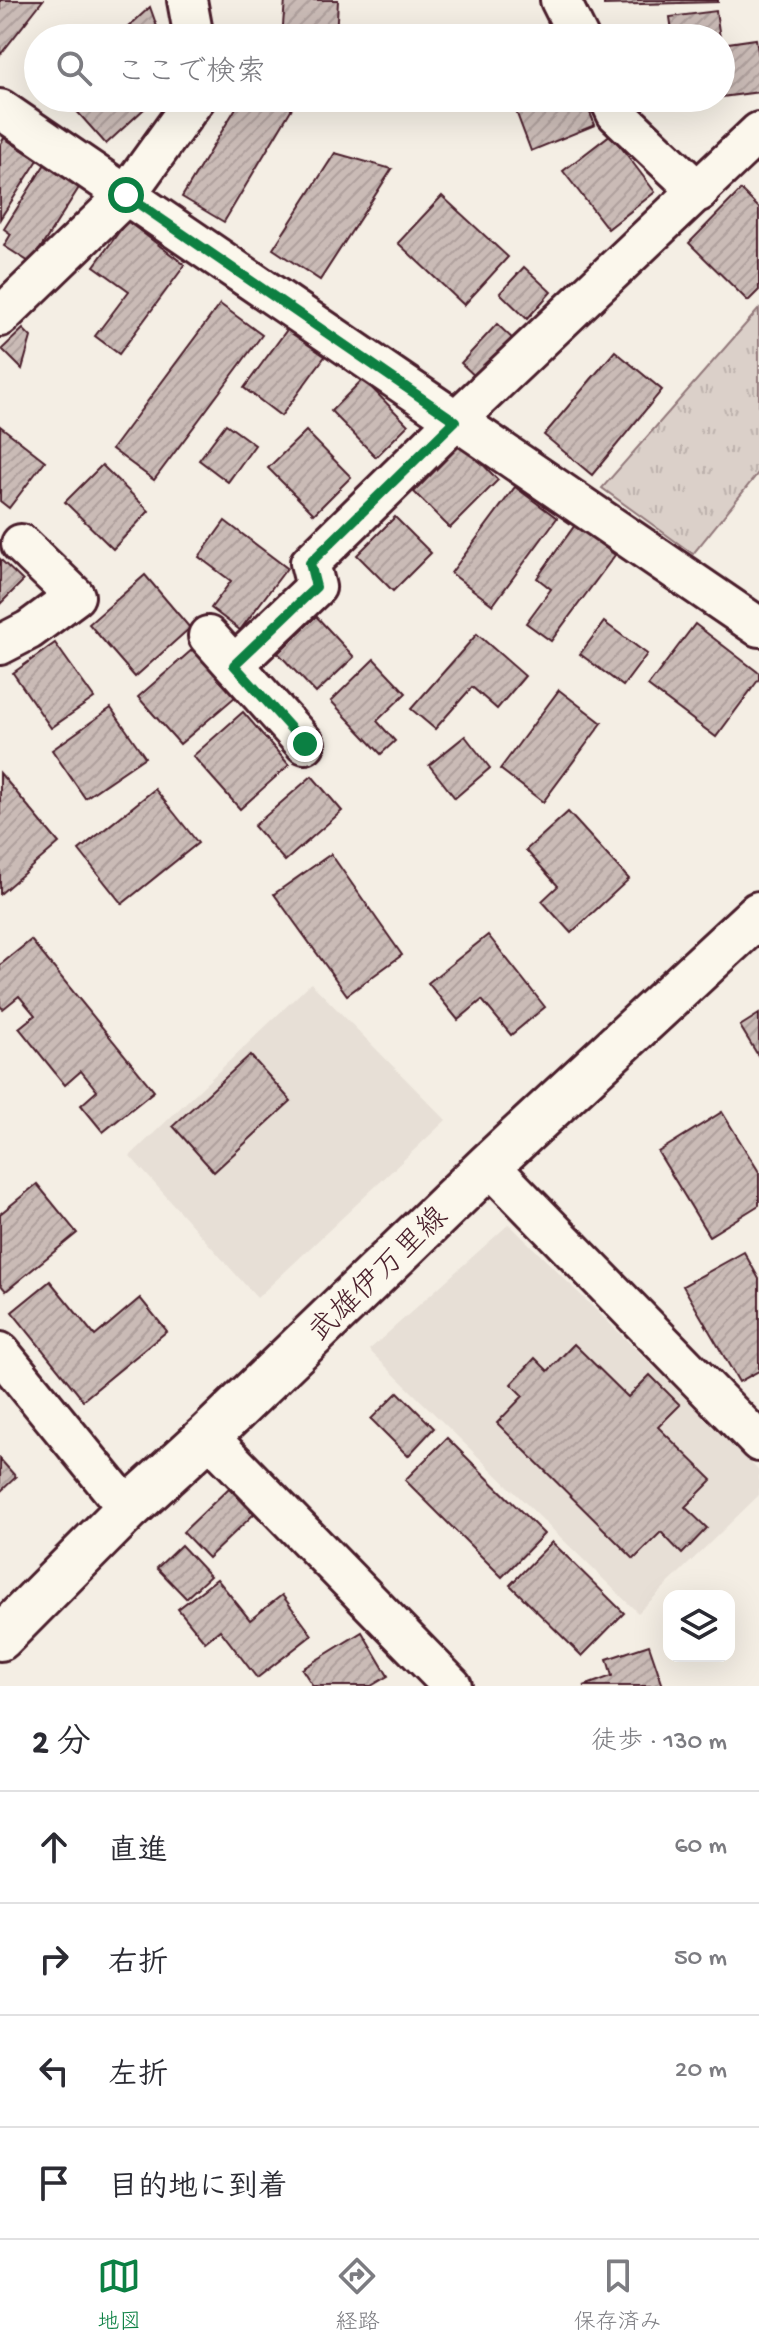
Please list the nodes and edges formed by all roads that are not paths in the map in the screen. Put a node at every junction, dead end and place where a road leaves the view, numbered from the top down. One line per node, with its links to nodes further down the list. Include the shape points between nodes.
1 (187, 0): 3 (street)
2 (560, 0): 4 (street)
3 (191, 24)
4 (572, 24)
5 (0, 109): 10 (street)
6 (186, 112): 10 (street)
7 (616, 112): 9 (street)
8 (759, 132): 9 (street)
9 (699, 192): 12 (street)
10 (126, 195): 11 (street); 12 (street)
11 (0, 317)
12 (455, 421): 14 (street); 17 (street, via 310,563 316,587)
13 (21, 544): 16 (street, via 75,596)
14 (759, 627)
15 (208, 636): 17 (street)
16 (0, 645)
17 (234, 665): 18 (street)
18 (305, 744)
19 (759, 914): 20 (main road, 武雄伊万里線)
20 (489, 1165): 22 (main road, 武雄伊万里線); 23 (street)
21 (0, 1352): 24 (street)
22 (208, 1436): 24 (main road, 武雄伊万里線); 26 (street)
23 (759, 1442)
24 (128, 1509): 25 (main road, 武雄伊万里線)
25 (0, 1638)
26 (452, 1686)

